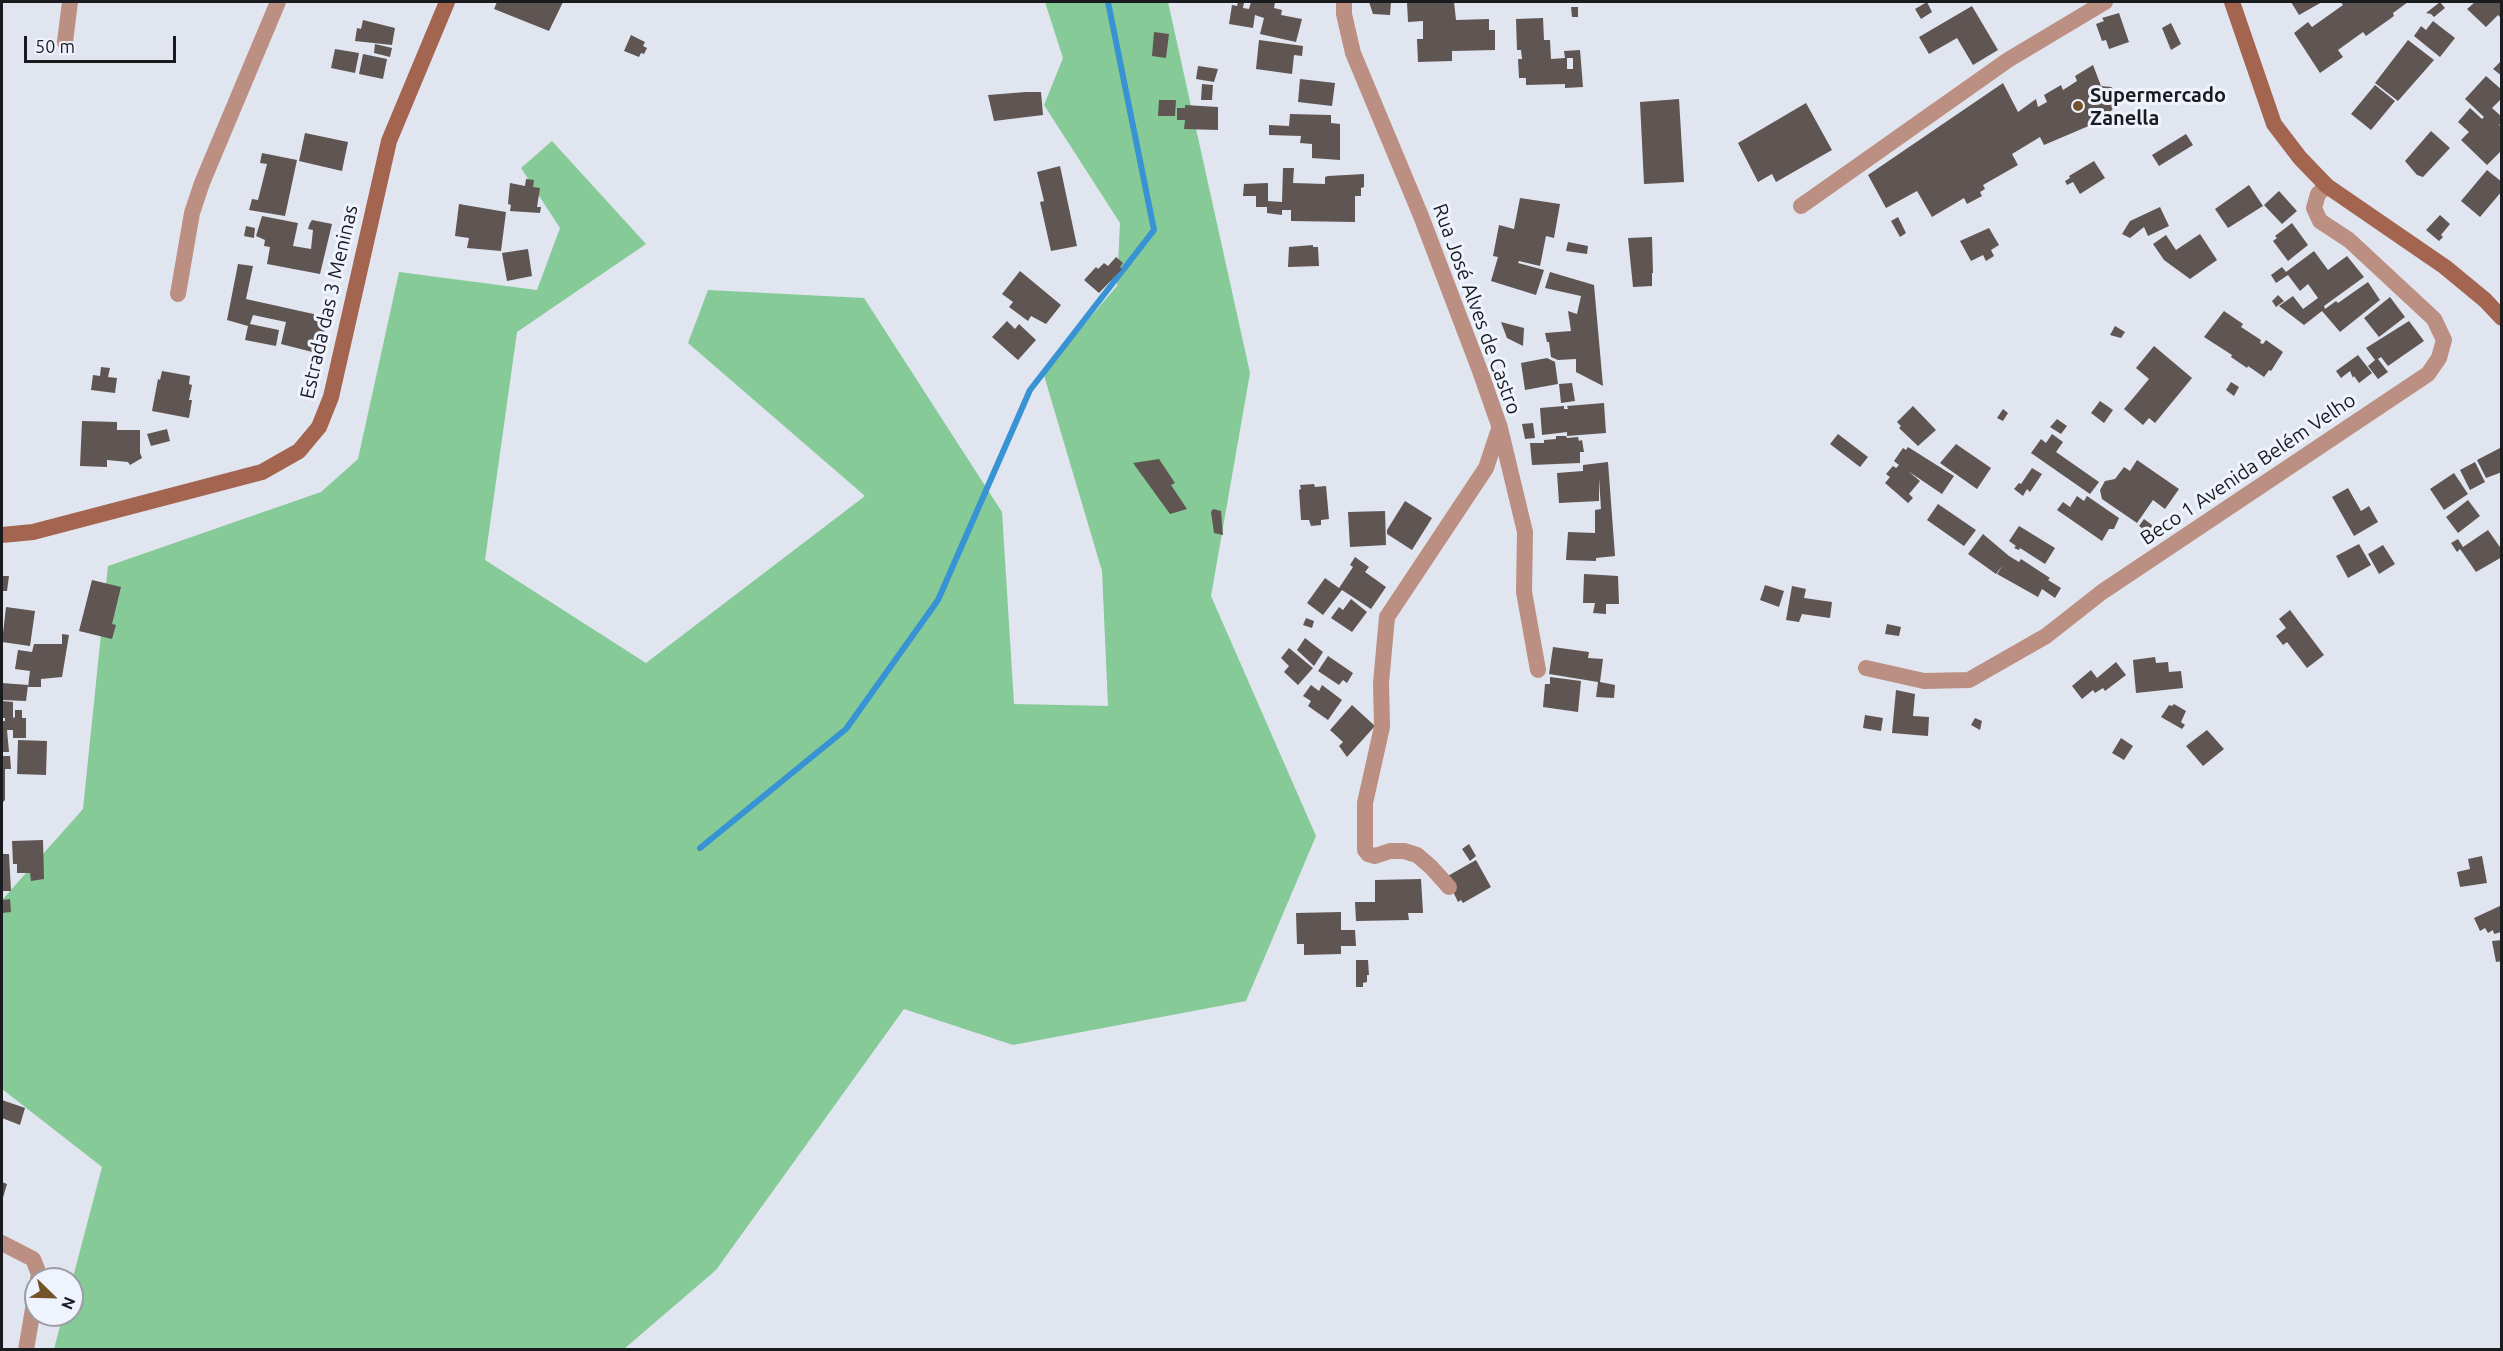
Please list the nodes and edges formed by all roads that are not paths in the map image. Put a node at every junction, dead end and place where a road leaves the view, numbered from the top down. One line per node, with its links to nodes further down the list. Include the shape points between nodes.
1 (70, 2): 7 (street)
2 (278, 2): 10 (street, via 202,183 192,213)
3 (447, 2): 13 (main road, Estrada das 3 Meninas, via 389,141 331,397 319,427 299,452 262,472 33,532)
4 (1344, 2): 12 (street, Rua José Alves de Castro, via 1353,53 1421,216)
5 (2105, 2): 9 (street, via 2008,60)
6 (2232, 2): 8 (main road, via 2274,124)
7 (65, 42)
8 (2327, 186): 11 (main road, via 2445,267); 14 (street, Beco 1 Avenida Belém Velho, via 2318,194 2314,208 2320,221 2349,240 2434,319 2444,340 2439,358 2428,374 2102,592 2046,636 1969,680 1924,681)
9 (1801, 206)
10 (178, 294)
11 (2502, 318)
12 (1500, 428): 15 (street, via 1525,532 1524,592); 16 (street, Rua José Alves de Castro, via 1486,468 1387,616 1381,683 1382,728 1365,803 1368,854 1404,851 1417,855)
13 (2, 535)
14 (1866, 668)
15 (1538, 670)
16 (1449, 888)
17 (2, 1243): 18 (street, via 33,1259)
18 (36, 1267)
19 (30, 1327): 20 (street)
20 (26, 1350)

